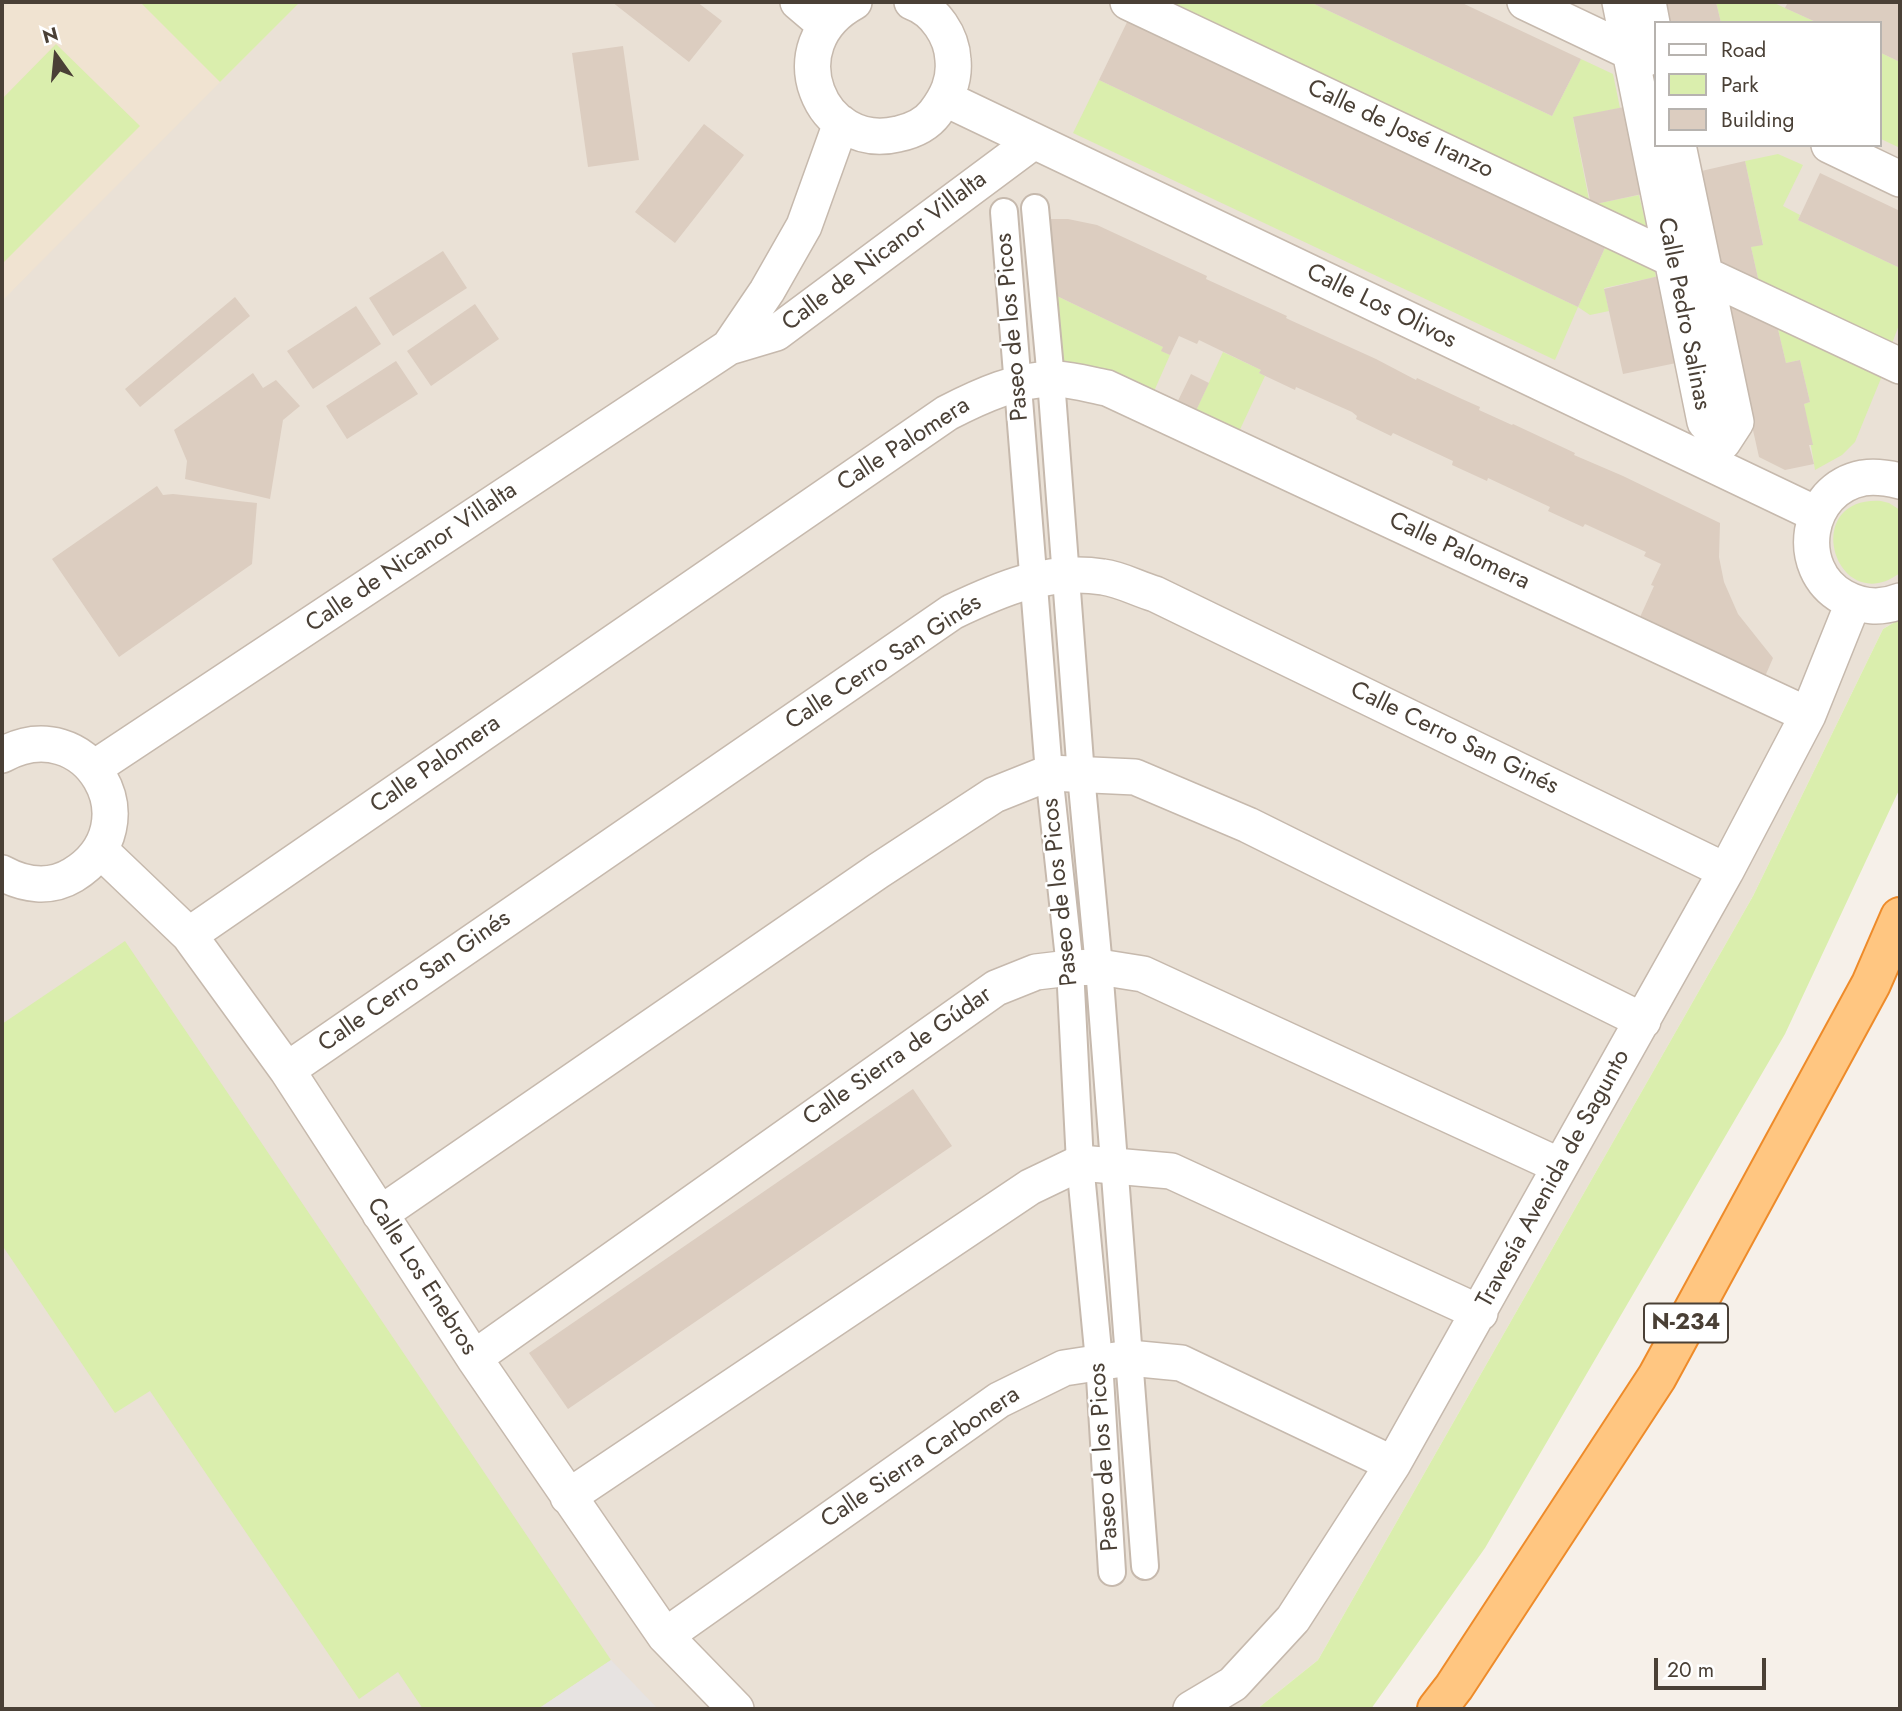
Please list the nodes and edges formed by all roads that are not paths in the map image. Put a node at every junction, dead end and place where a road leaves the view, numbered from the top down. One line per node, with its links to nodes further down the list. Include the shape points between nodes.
1 (797, 2): 8 (street)
2 (854, 2): 8 (street)
3 (912, 2): 10 (street, via 936,18 948,36 954,57)
4 (1128, 2): 20 (street, Calle de José Iranzo)
5 (1525, 2): 9 (street)
6 (1620, 2): 9 (street, Calle Pedro Salinas)
7 (1648, 2): 9 (street, Calle Pedro Salinas)
8 (825, 25): 12 (street, via 815,44 815,88 825,108)
9 (1647, 52): 11 (street, Calle Pedro Salinas)
10 (946, 99): 12 (street, via 931,118 911,131 887,137 863,134); 13 (street, Calle Los Olivos)
11 (1654, 110)
12 (841, 123): 22 (street, Calle de Nicanor Villalta, via 804,226)
13 (1034, 141): 22 (street, Calle de Nicanor Villalta, via 776,333); 26 (street, Calle Los Olivos)
14 (1658, 147): 20 (street, Calle Pedro Salinas)
15 (1678, 147): 21 (street, Calle Pedro Salinas)
16 (1833, 147): 17 (street)
17 (1900, 179)
18 (1035, 208): 24 (street, Paseo de los Picos)
19 (1004, 212): 24 (street, Paseo de los Picos)
20 (1672, 259): 21 (street, Calle Pedro Salinas, via 1705,422 1723,442 1736,422)
21 (1706, 275): 23 (street)
22 (729, 347): 32 (street, Calle de Nicanor Villalta)
23 (1900, 366)
24 (1034, 382): 27 (street, Paseo de los Picos); 30 (street, Calle Palomera, via 1058,379 1107,388); 38 (street, Calle Palomera, via 981,395 947,413)
25 (1900, 481): 26 (street, via 1862,478 1843,485)
26 (1816, 514): 29 (street, via 1812,557 1820,577)
27 (1051, 578): 33 (street, Paseo de los Picos); 35 (street, Calle Cerro San Ginés, via 1104,577 1155,594); 41 (street, Calle Cerro San Ginés, via 1000,589 952,612)
28 (1900, 601): 29 (street, via 1875,607)
29 (1853, 603): 30 (street, Travesía Avenida de Sagunto)
30 (1808, 715): 35 (street, Travesía Avenida de Sagunto)
31 (2, 755): 32 (street, via 34,743 55,744 74,751)
32 (94, 768): 34 (street, via 110,806 109,829)
33 (1065, 774): 39 (street, Paseo de los Picos); 40 (street, via 1135,777 1248,825); 45 (street, via 993,795)
34 (100, 850): 36 (street, via 86,867 46,884 24,883); 38 (street, Calle Los Enebros)
35 (1726, 871): 40 (street, Travesía Avenida de Sagunto)
36 (2, 873)
37 (1900, 917): 56 (highway, N-234, via 1871,984 1657,1377)
38 (189, 936): 41 (street, Calle Los Enebros)
39 (1084, 967): 42 (street, Paseo de los Picos); 43 (street, Paseo de los Picos); 44 (street, Calle Sierra de Gúdar, via 1143,974); 47 (street, Calle Sierra de Gúdar, via 1036,972 996,988)
40 (1643, 1021): 44 (street, Travesía Avenida de Sagunto)
41 (287, 1070): 45 (street, Calle Los Enebros)
42 (1080, 1163): 43 (street); 48 (street, Paseo de los Picos); 50 (street, via 1030,1187)
43 (1114, 1166): 46 (street, via 1171,1171); 48 (street, Paseo de los Picos)
44 (1560, 1166): 46 (street, Travesía Avenida de Sagunto)
45 (380, 1214): 47 (street, Calle Los Enebros)
46 (1480, 1313): 49 (street, Travesía Avenida de Sagunto)
47 (474, 1358): 50 (street, Calle Los Enebros)
48 (1114, 1359): 49 (street, Calle Sierra Carbonera, via 1181,1363); 51 (street, Paseo de los Picos); 52 (street, Paseo de los Picos); 53 (street, Calle Sierra Carbonera, via 1064,1368 999,1400)
49 (1393, 1464): 55 (street, Travesía Avenida de Sagunto, via 1293,1619 1233,1685)
50 (568, 1497): 53 (street, Calle Los Enebros)
51 (1144, 1566)
52 (1112, 1572)
53 (665, 1636): 54 (street, Calle Los Enebros)
54 (736, 1709)
55 (1191, 1709)
56 (1437, 1709)

